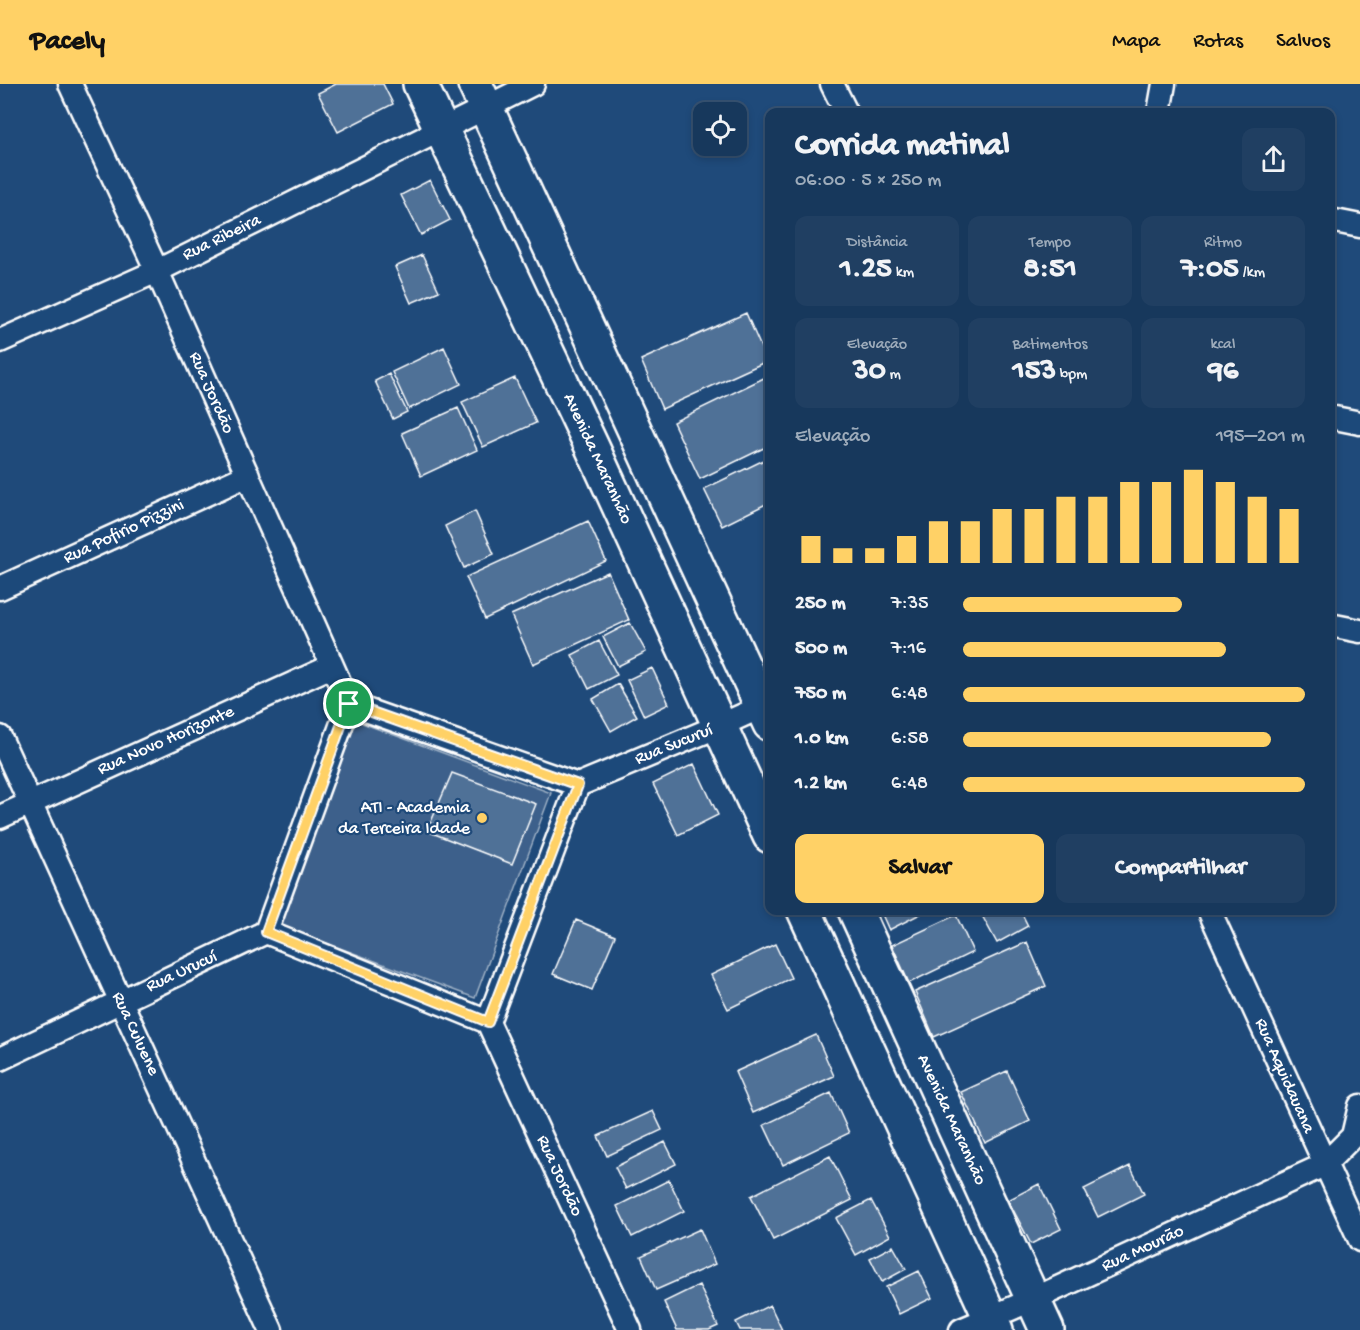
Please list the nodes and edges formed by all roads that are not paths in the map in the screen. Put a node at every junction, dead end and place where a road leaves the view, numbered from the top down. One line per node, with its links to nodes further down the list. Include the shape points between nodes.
1 (70, 84): 12 (street, Rua Jordão)
2 (420, 84): 9 (main road, Avenida Maranhão)
3 (534, 84): 6 (street, Rua Ribeira)
4 (832, 84): 7 (street)
5 (1164, 84): 8 (street)
6 (480, 96): 9 (street, Rua Ribeira); 22 (main road)
7 (844, 108)
8 (1160, 108)
9 (441, 130): 12 (street, Rua Ribeira); 24 (main road, Avenida Maranhão)
10 (1335, 221): 11 (street)
11 (1360, 226)
12 (157, 271): 13 (street, Rua Ribeira); 16 (street, Rua Jordão)
13 (0, 341)
14 (1335, 418): 15 (street)
15 (1360, 423)
16 (248, 475): 17 (street, Rua Pofirio Pizzini); 20 (street, Rua Jordão)
17 (0, 588)
18 (1335, 626): 19 (street)
19 (1360, 631)
20 (332, 666): 21 (street, Rua Jordão); 27 (street, Rua Novo Horizonte)
21 (349, 704): 26 (street); 33 (street)
22 (765, 707)
23 (765, 712): 24 (street, Rua Sucuruí)
24 (719, 726): 26 (street, Rua Sucuruí); 29 (main road, Avenida Maranhão)
25 (0, 737): 27 (street, Rua Culuene)
26 (578, 785): 35 (street)
27 (30, 803): 28 (street, Rua Novo Horizonte); 34 (street, Rua Culuene)
28 (0, 817)
29 (765, 825)
30 (806, 915): 41 (main road)
31 (857, 915): 40 (main road, Avenida Maranhão)
32 (1211, 915): 38 (street, Rua Aquidauana)
33 (266, 932): 34 (street, Rua Urucuí); 35 (street)
34 (121, 1001): 36 (street, Rua Urucuí); 42 (street, Rua Culuene)
35 (488, 1022): 43 (street, Rua Jordão)
36 (0, 1059)
37 (1360, 1106): 38 (street, via 1353,1136)
38 (1324, 1165): 39 (street, Rua Aquidauana); 40 (street, Rua Mourão)
39 (1360, 1240)
40 (1034, 1299): 41 (street, Rua Mourão); 44 (main road, Avenida Maranhão)
41 (982, 1326)
42 (271, 1330)
43 (630, 1330)
44 (1047, 1330)

